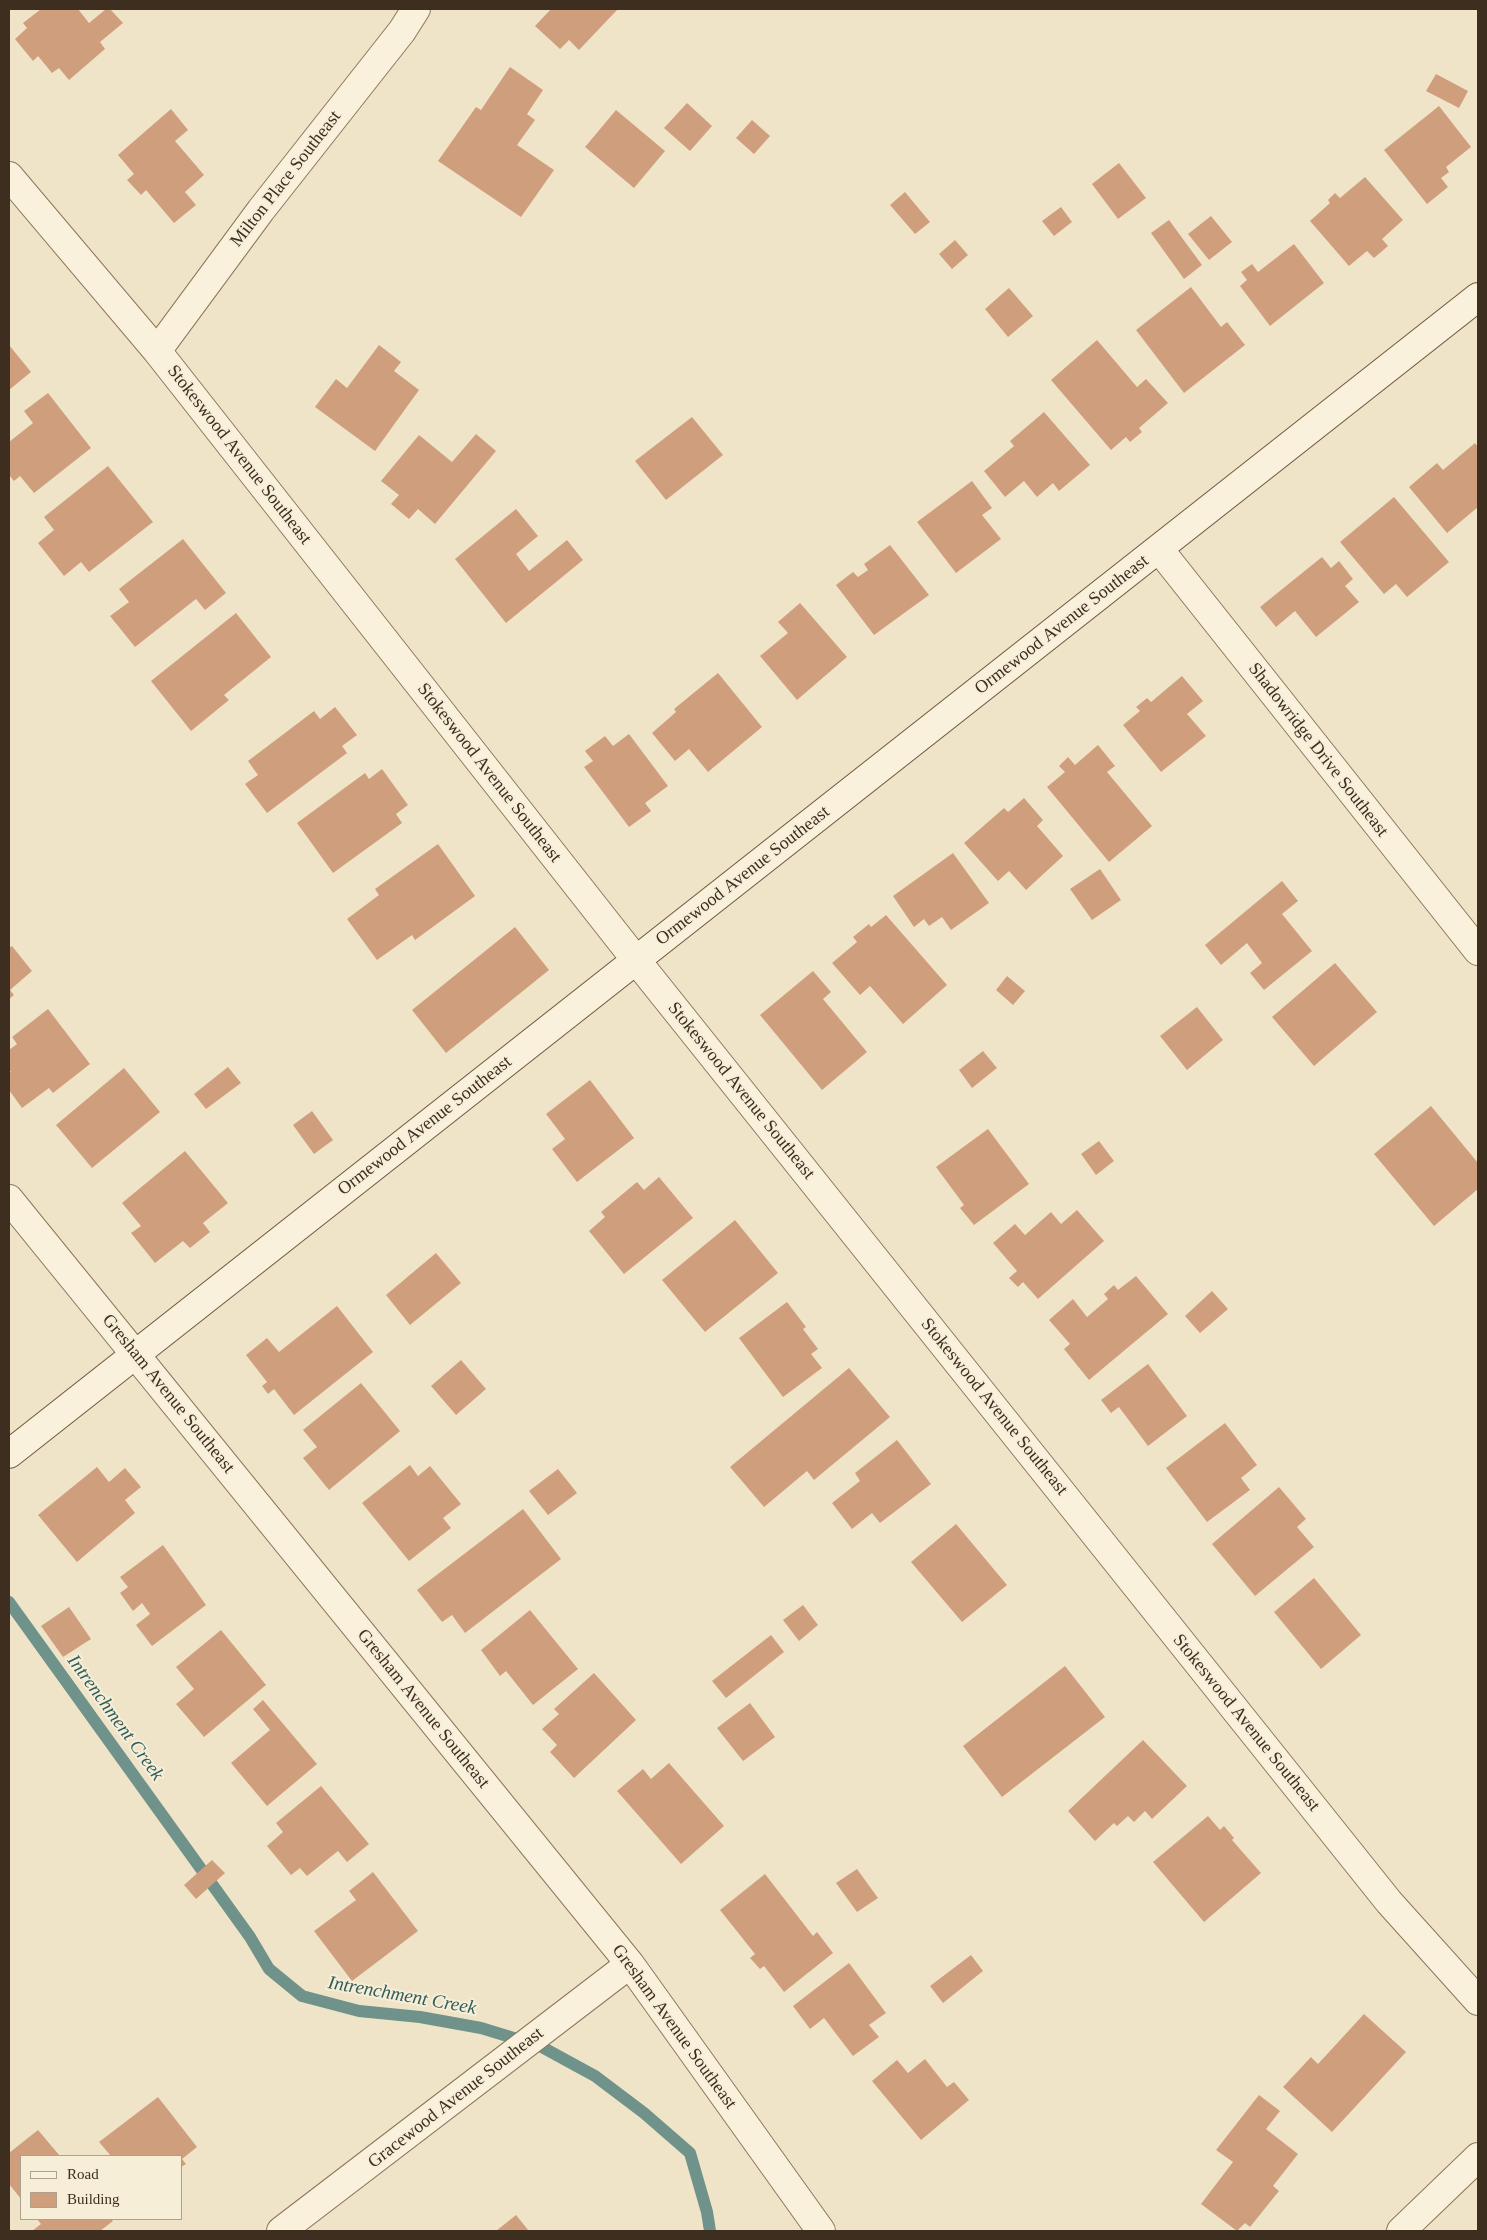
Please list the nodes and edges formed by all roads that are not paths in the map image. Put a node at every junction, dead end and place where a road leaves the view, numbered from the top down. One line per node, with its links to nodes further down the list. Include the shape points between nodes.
1 (416, 9): 4 (street, Milton Place Southeast)
2 (9, 176): 4 (street, Stokeswood Avenue Southeast)
3 (1478, 297): 5 (street, Ormewood Avenue Southeast)
4 (157, 351): 7 (street, Stokeswood Avenue Southeast)
5 (1159, 549): 6 (street, Shadowridge Drive Southeast); 7 (street, Ormewood Avenue Southeast)
6 (1478, 951)
7 (636, 960): 9 (street, Ormewood Avenue Southeast); 12 (street, Stokeswood Avenue Southeast, via 1389,1902)
8 (9, 1199): 9 (street, Gresham Avenue Southeast)
9 (136, 1354): 10 (street, Ormewood Avenue Southeast); 11 (street, Gresham Avenue Southeast)
10 (9, 1454)
11 (630, 1964): 14 (street, Gracewood Avenue Southeast); 15 (street, Gresham Avenue Southeast)
12 (1478, 2001)
13 (1478, 2157): 16 (street)
14 (281, 2231)
15 (821, 2231)
16 (1401, 2231)

